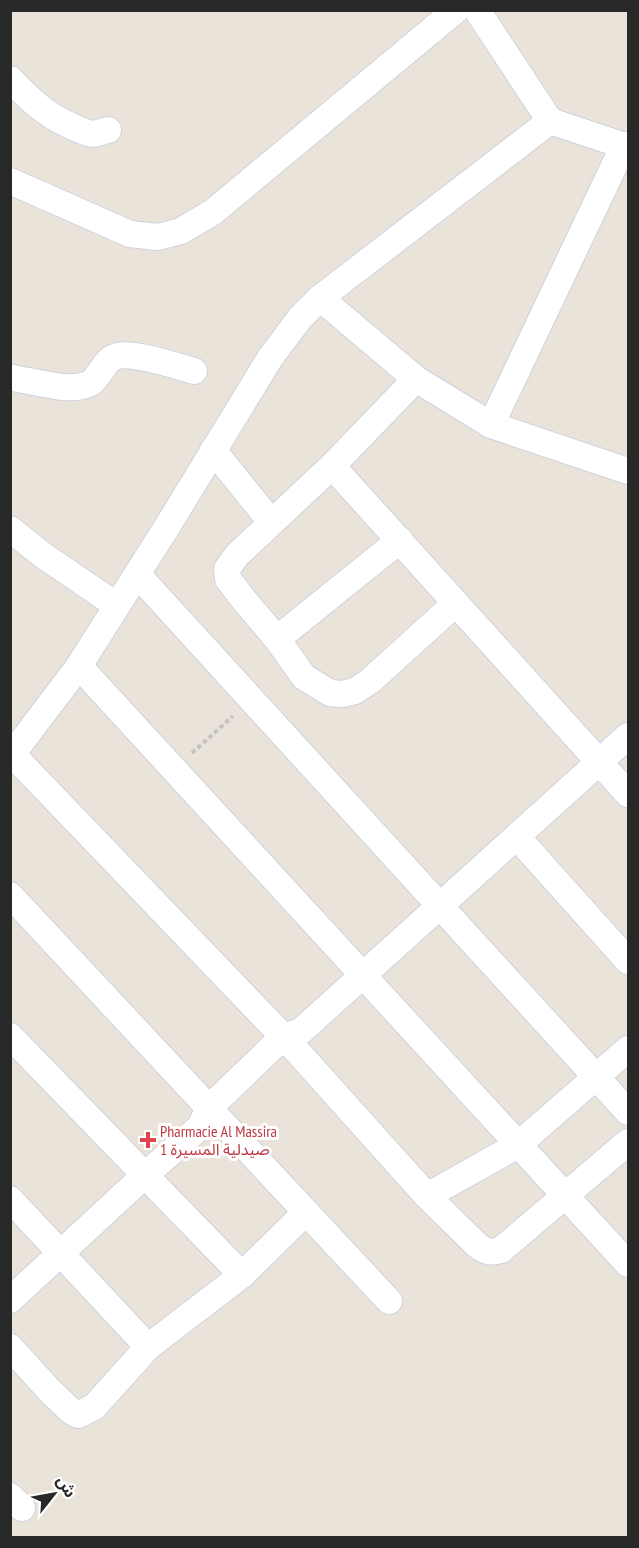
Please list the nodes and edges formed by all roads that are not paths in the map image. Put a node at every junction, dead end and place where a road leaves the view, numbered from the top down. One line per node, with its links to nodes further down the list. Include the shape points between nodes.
1 (456, 10): 7 (street, via 213,212 181,231 158,237 130,234)
2 (477, 10): 4 (street)
3 (10, 79): 5 (street, via 38,106 66,124 93,134)
4 (550, 122): 6 (street); 8 (street)
5 (108, 130)
6 (626, 146): 12 (street)
7 (10, 181)
8 (320, 298): 11 (street); 13 (street, via 270,358)
9 (194, 371): 10 (street, via 133,355 109,360 90,383 78,386 56,387)
10 (10, 377)
11 (416, 379): 12 (street); 14 (street)
12 (491, 425): 15 (street)
13 (213, 450): 16 (street); 19 (street)
14 (332, 466): 16 (street); 18 (street)
15 (627, 468)
16 (272, 522): 22 (street, via 237,555 227,574)
17 (10, 529): 21 (street)
18 (400, 540): 20 (street); 22 (street)
19 (136, 574): 21 (street); 30 (street)
20 (456, 603): 22 (street, via 355,692 330,693 304,677); 26 (street)
21 (116, 605): 23 (street)
22 (277, 639)
23 (79, 666): 25 (street); 32 (street)
24 (628, 736): 26 (street)
25 (11, 756): 34 (street)
26 (600, 762): 27 (street); 28 (street)
27 (628, 794)
28 (517, 837): 30 (street); 31 (street)
29 (10, 896): 38 (street)
30 (440, 906): 32 (street); 36 (street)
31 (628, 961)
32 (363, 976): 34 (street); 39 (street)
33 (10, 1036): 41 (street)
34 (293, 1039): 38 (street); 42 (street)
35 (628, 1049): 36 (street)
36 (597, 1078): 37 (street); 39 (street)
37 (628, 1112)
38 (210, 1118): 41 (street); 45 (street)
39 (518, 1145): 42 (street); 43 (street)
40 (628, 1145): 43 (street)
41 (145, 1175): 46 (street); 48 (street)
42 (427, 1196): 43 (street, via 478,1246 493,1252 501,1250)
43 (565, 1196): 47 (street)
44 (10, 1200): 46 (street)
45 (305, 1213): 48 (street); 50 (street)
46 (61, 1253): 49 (street); 52 (street)
47 (628, 1264)
48 (242, 1275): 52 (street)
49 (10, 1300)
50 (389, 1300)
51 (10, 1347): 52 (street, via 56,1397 78,1414 94,1407)
52 (148, 1347)

